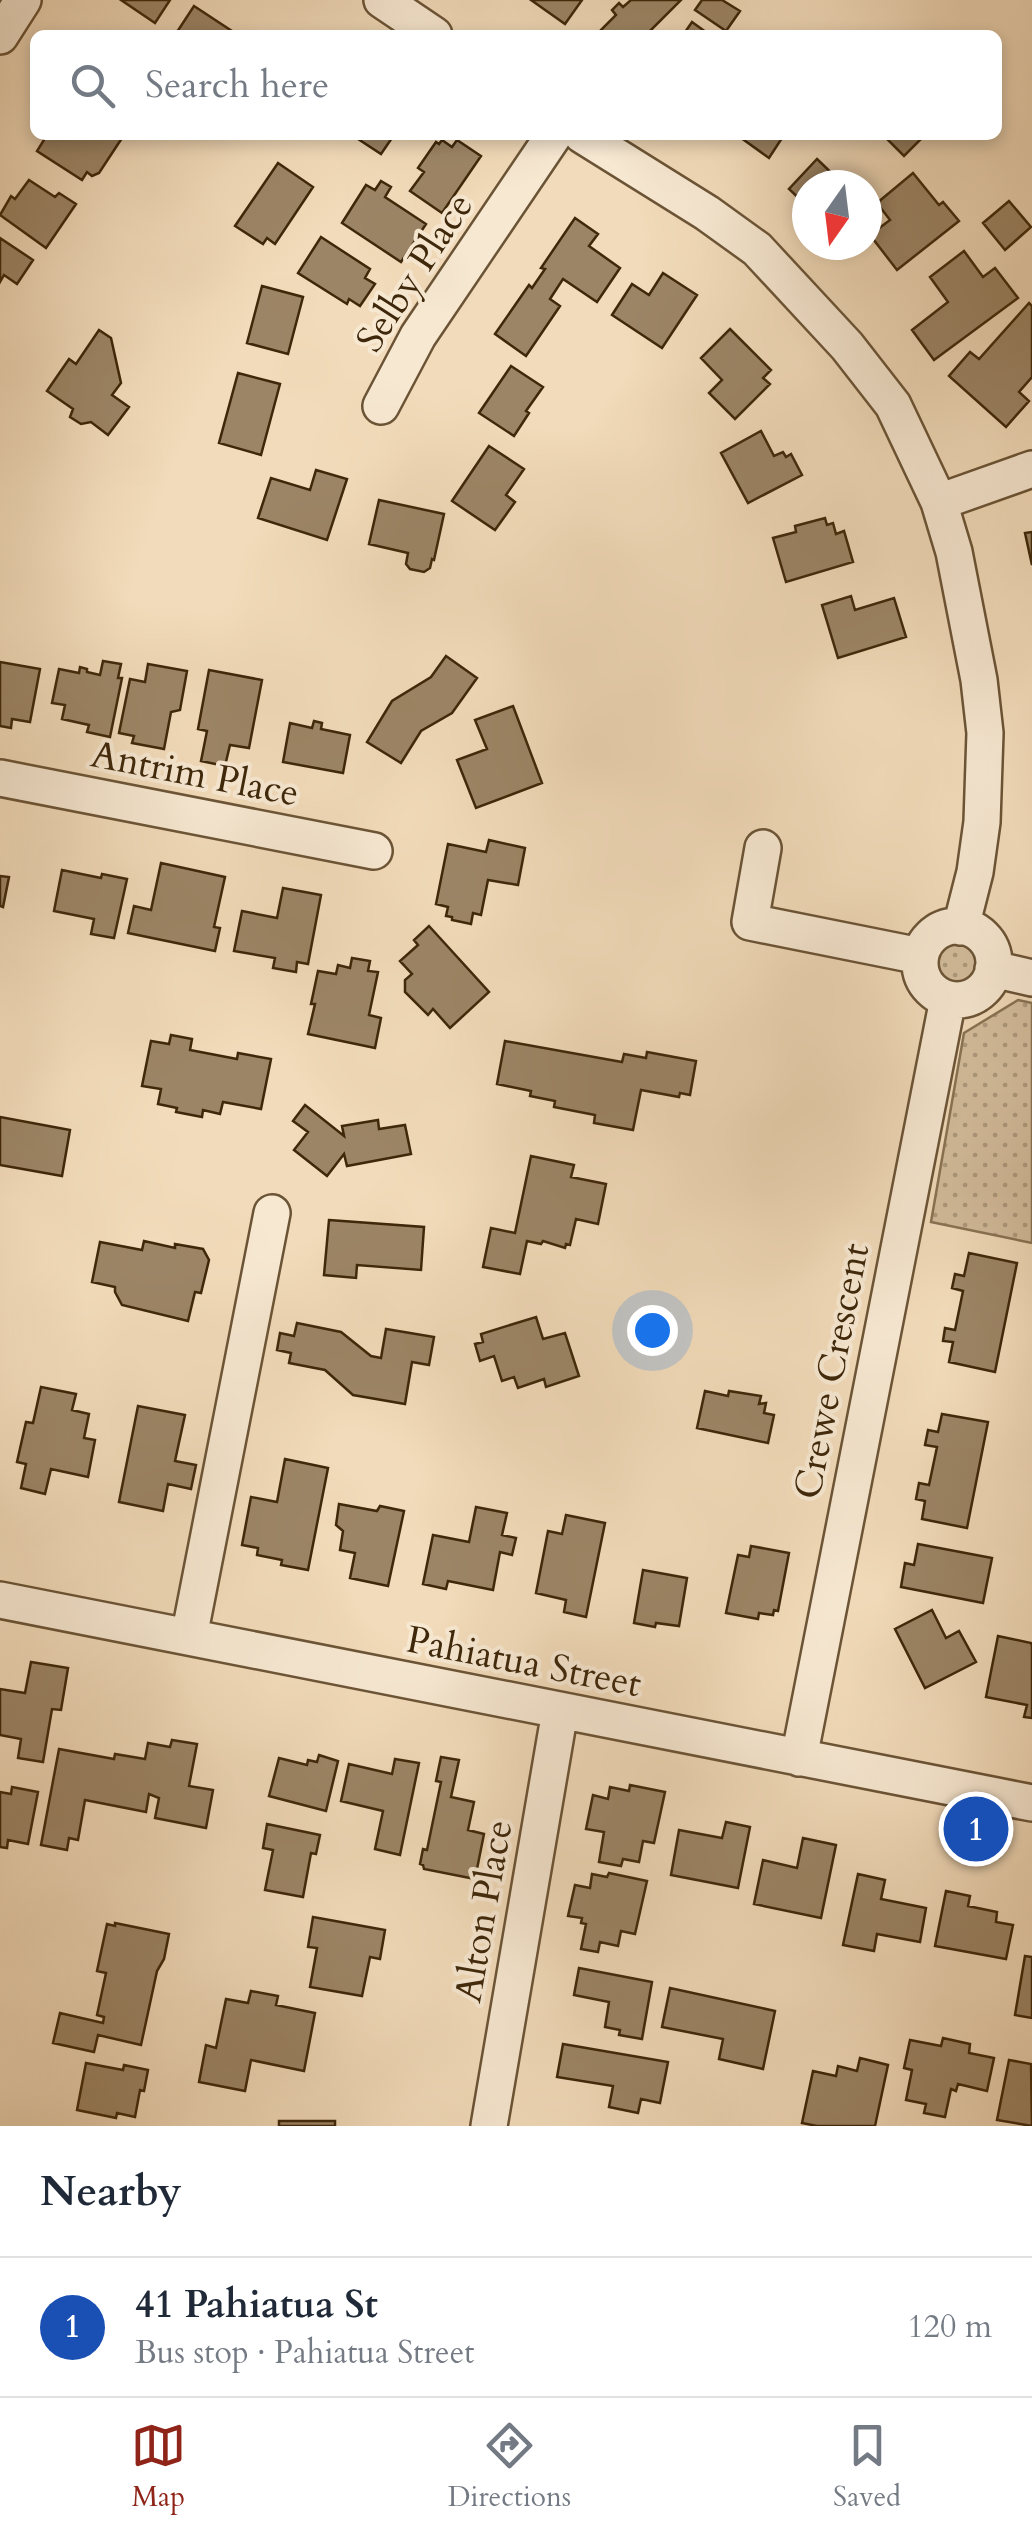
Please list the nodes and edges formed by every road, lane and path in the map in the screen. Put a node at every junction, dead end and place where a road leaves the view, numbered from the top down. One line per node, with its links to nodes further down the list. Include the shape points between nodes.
1 (24, 0): 4 (street)
2 (382, 0): 3 (street)
3 (427, 30)
4 (0, 36)
5 (551, 140): 7 (street, Selby Place, via 418,336)
6 (590, 140): 9 (street, via 757,249 893,405)
7 (381, 406)
8 (1032, 469): 9 (street)
9 (939, 502): 13 (street, via 985,733 982,822)
10 (0, 778): 12 (street, Antrim Place)
11 (763, 848): 14 (street, via 750,922)
12 (374, 851)
13 (961, 927): 14 (street, via 931,937); 15 (street, via 982,937)
14 (920, 956): 17 (street, via 928,988)
15 (993, 970): 16 (street); 17 (street, via 972,997)
16 (1032, 978)
17 (948, 999): 22 (street, Crewe Crescent)
18 (272, 1213): 20 (street)
19 (0, 1600): 20 (street, Pahiatua Street)
20 (189, 1637): 21 (street, Pahiatua Street)
21 (560, 1711): 22 (street, Pahiatua Street); 24 (street, Alton Place)
22 (798, 1758): 23 (street, Pahiatua Street)
23 (1032, 1803)
24 (489, 2126)

